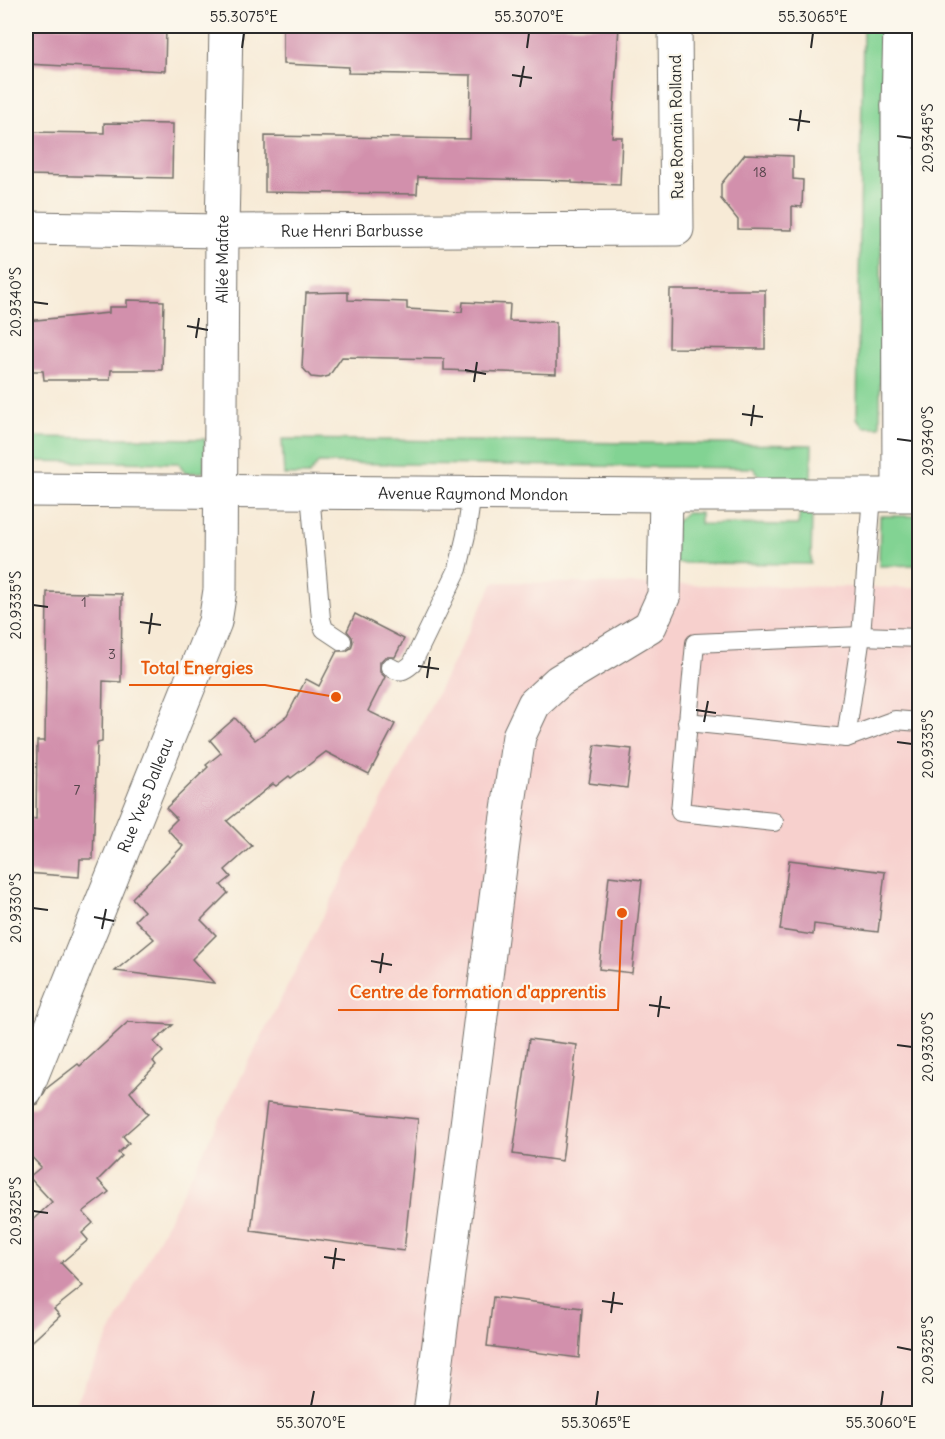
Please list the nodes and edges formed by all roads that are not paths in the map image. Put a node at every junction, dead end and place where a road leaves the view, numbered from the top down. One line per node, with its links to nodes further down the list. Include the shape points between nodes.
1 (226, 26): 7 (street, Allée Mafate)
2 (675, 26): 6 (street, Rue Romain Rolland)
3 (900, 26): 4 (street)
4 (909, 108): 13 (street)
5 (26, 228): 7 (street, Rue Henri Barbusse)
6 (677, 229): 7 (street, Rue Henri Barbusse)
7 (222, 231): 9 (street, Allée Mafate)
8 (26, 490): 9 (street, Avenue Raymond Mondon)
9 (221, 492): 10 (street, Avenue Raymond Mondon); 22 (street, Rue Yves Dalleau, via 220,590 215,621)
10 (310, 494): 11 (street, Avenue Raymond Mondon); 16 (lane, via 321,619 324,629)
11 (472, 494): 12 (street, Avenue Raymond Mondon); 17 (lane, via 458,569 412,664 405,670)
12 (666, 495): 13 (street, Avenue Raymond Mondon); 23 (street, via 664,595 650,626 559,681 534,704 519,736)
13 (897, 495): 14 (lane)
14 (861, 636): 15 (lane); 18 (lane, via 695,643); 20 (lane)
15 (920, 638)
16 (342, 641)
17 (390, 667)
18 (687, 722): 20 (lane); 21 (lane, via 680,812)
19 (920, 722): 20 (lane, via 895,720)
20 (846, 738)
21 (774, 822)
22 (26, 1090)
23 (430, 1413)

